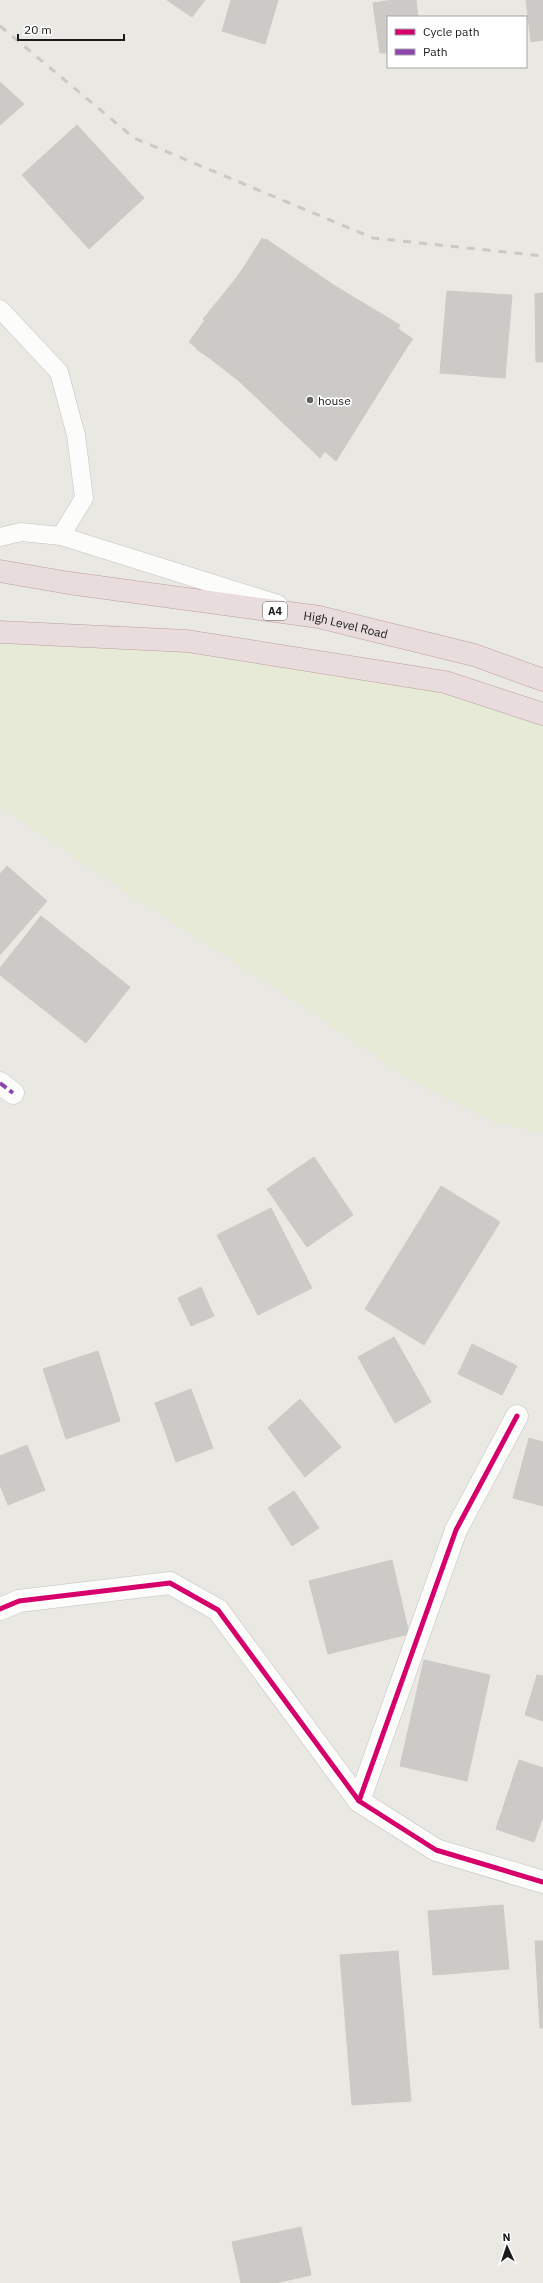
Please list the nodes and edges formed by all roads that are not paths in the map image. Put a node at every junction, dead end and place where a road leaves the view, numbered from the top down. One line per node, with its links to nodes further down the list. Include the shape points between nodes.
1 (0, 309): 2 (lane, via 59,372 76,435 84,498)
2 (61, 536): 3 (lane, via 21,532); 5 (lane)
3 (0, 537)
4 (0, 571): 5 (highway, High Level Road / A4, via 69,583)
5 (319, 617): 7 (highway, High Level Road / A4, via 474,655)
6 (0, 632): 8 (highway, via 187,641 445,682)
7 (543, 680)
8 (543, 714)
9 (517, 1416): 11 (street, via 456,1530)
10 (0, 1609): 11 (street, via 19,1601 170,1583 218,1610)
11 (359, 1801): 12 (street, via 436,1850)
12 (543, 1882)

